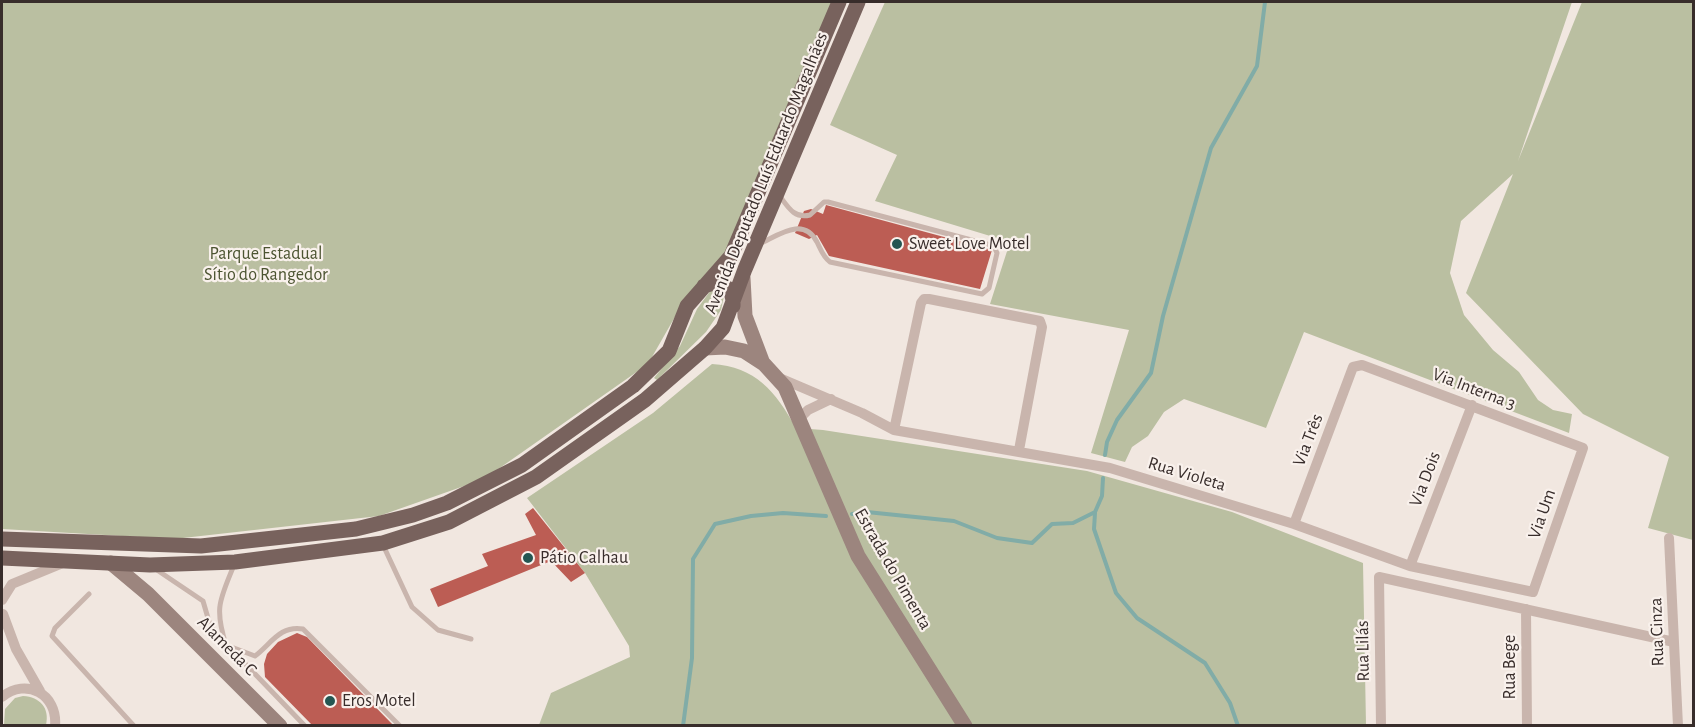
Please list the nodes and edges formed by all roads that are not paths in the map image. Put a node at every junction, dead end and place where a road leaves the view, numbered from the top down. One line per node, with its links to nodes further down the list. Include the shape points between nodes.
1 (839, 2): 6 (main road, Avenida Deputado Luís Eduardo Magalhães, via 731,256)
2 (858, 2): 3 (main road, Avenida Deputado Luís Eduardo Magalhães)
3 (777, 193): 4 (main road, Avenida Deputado Luís Eduardo Magalhães); 4 (lane, via 799,216 810,215 828,202 994,246 997,253 989,288 982,294 830,262 809,231 802,228 793,228)
4 (755, 246): 5 (main road, Avenida Deputado Luís Eduardo Magalhães)
5 (743, 277): 7 (main road, Avenida Deputado Luís Eduardo Magalhães); 9 (main road, Estrada do Pimenta, via 745,316)
6 (704, 286): 7 (main road, via 716,282 727,286 732,292); 20 (main road, Avenida Deputado Luís Eduardo Magalhães, via 687,306 664,359 633,386 522,465 447,503 356,529 201,546)
7 (732, 309): 8 (main road, Avenida Deputado Luís Eduardo Magalhães, via 720,333)
8 (705, 348): 9 (main road, Estrada do Pimenta, via 737,348); 21 (main road, Avenida Deputado Luís Eduardo Magalhães, via 645,400 520,488 449,522)
9 (764, 364): 11 (main road, Estrada do Pimenta)
10 (1353, 367): 13 (street, Via Interna 3, via 1362,365); 18 (street, Via Três)
11 (777, 376): 12 (street, Rua Violeta); 14 (main road, Estrada do Pimenta)
12 (831, 399): 14 (street); 15 (street, Rua Violeta)
13 (1472, 405): 16 (street, Via Interna 3); 27 (street, Via Dois)
14 (800, 418): 44 (main road, Estrada do Pimenta, via 858,556)
15 (894, 430): 17 (street, Rua Violeta); 17 (street, via 921,303 929,298 1040,321)
16 (1583, 448): 28 (street, Via Um)
17 (1019, 450): 18 (street, Rua Violeta, via 1110,468)
18 (1294, 524): 27 (street, Rua Violeta)
19 (1670, 538): 34 (street, Rua Cinza)
20 (2, 539)
21 (382, 543): 24 (main road, Avenida Deputado Luís Eduardo Magalhães); 33 (lane, via 412,607 438,630)
22 (2, 558): 23 (main road, Avenida Deputado Luís Eduardo Magalhães)
23 (68, 561): 25 (main road, Avenida Deputado Luís Eduardo Magalhães); 31 (street, via 18,580 8,588)
24 (235, 562): 26 (main road, Avenida Deputado Luís Eduardo Magalhães); 35 (lane, via 218,609)
25 (111, 563): 26 (main road, Avenida Deputado Luís Eduardo Magalhães); 30 (main road, Alameda C)
26 (150, 565): 30 (main road, via 141,579); 35 (lane, via 203,600 210,625)
27 (1410, 566): 28 (street, Rua Violeta)
28 (1533, 592)
29 (89, 594): 40 (lane, via 55,628 52,636)
30 (148, 594): 41 (main road, Alameda C)
31 (2, 606): 36 (street, via 16,649)
32 (1526, 609): 34 (street); 45 (street, Rua Lilás, via 1379,577); 46 (street, Rua Bege)
33 (471, 639)
34 (1674, 642): 47 (street, Rua Cinza)
35 (226, 645): 42 (lane); 43 (lane, via 255,656 286,630 303,630)
36 (40, 691): 37 (street, via 19,688); 38 (street, via 53,706)
37 (2, 697)
38 (55, 721): 39 (street)
39 (64, 726)
40 (134, 726)
41 (279, 726)
42 (305, 726)
43 (400, 726)
44 (965, 726)
45 (1381, 726)
46 (1527, 726)
47 (1678, 726)

